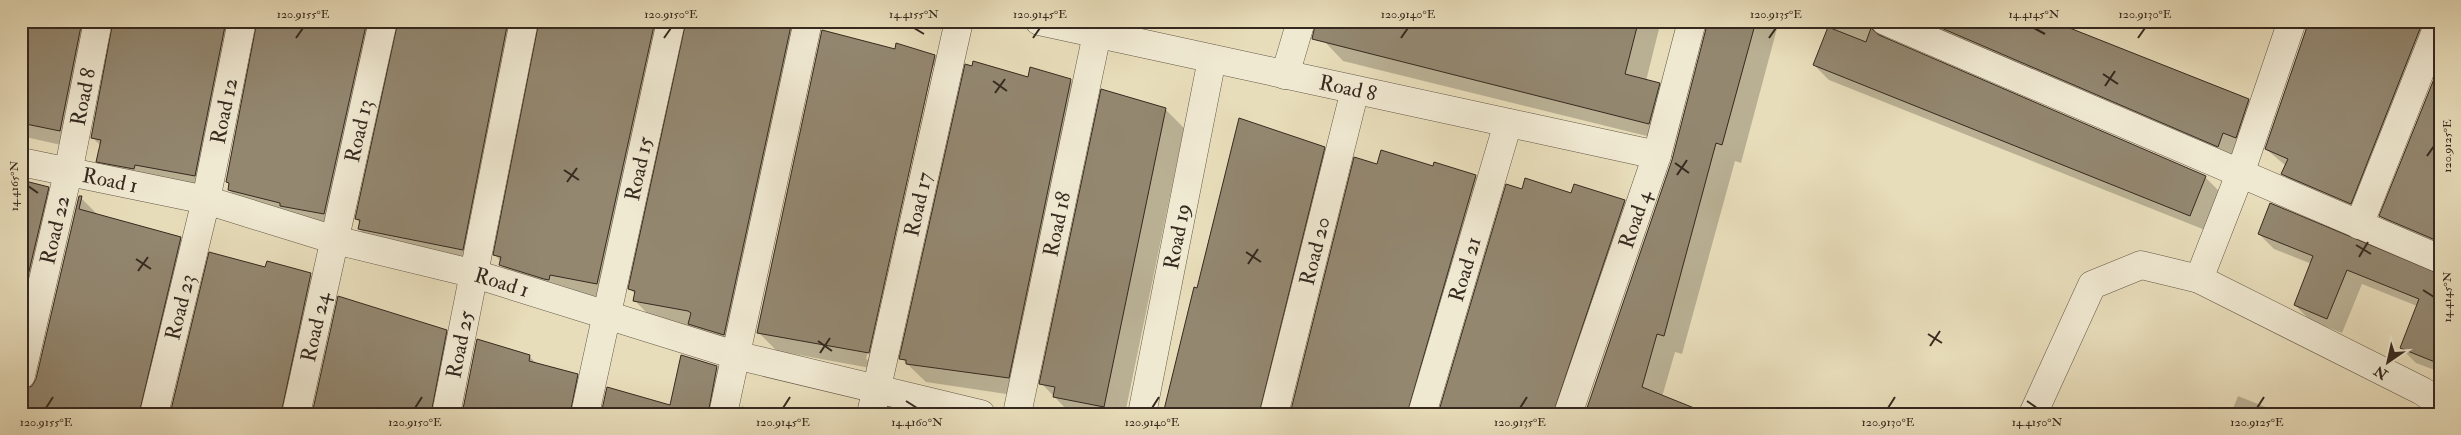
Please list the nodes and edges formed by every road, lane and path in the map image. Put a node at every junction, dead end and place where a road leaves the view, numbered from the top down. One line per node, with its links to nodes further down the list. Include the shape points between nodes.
1 (98, 21): 21 (street, Road 8)
2 (242, 21): 23 (street, Road 12)
3 (383, 21): 25 (street, Road 13)
4 (524, 21): 27 (street, Road 25)
5 (671, 21): 29 (street, Road 15)
6 (808, 21): 30 (street)
7 (958, 21): 32 (street, Road 17)
8 (1039, 21): 14 (street, Road 8)
9 (1301, 21): 16 (street)
10 (1885, 21): 22 (street)
11 (2292, 21): 22 (street)
12 (2440, 21): 24 (street)
13 (1687, 22): 19 (street, Road 4)
14 (1097, 34): 15 (street, Road 8); 41 (street, Road 18)
15 (1212, 59): 16 (street, Road 8); 42 (street, Road 19)
16 (1285, 74): 17 (street, Road 8)
17 (1355, 90): 18 (street, Road 8); 43 (street, Road 20)
18 (1508, 124): 19 (street, Road 8); 44 (street, Road 21)
19 (1657, 155): 45 (street, Road 4)
20 (21, 162): 21 (street, Road 1)
21 (68, 173): 23 (street, Road 1); 31 (street, Road 22)
22 (2240, 174): 24 (street); 28 (street)
23 (206, 200): 25 (street, Road 1); 35 (street, Road 23)
24 (2360, 225): 26 (street)
25 (336, 240): 27 (street, Road 1); 36 (street, Road 24)
26 (2440, 259)
27 (475, 274): 29 (street, Road 1); 37 (street, Road 25)
28 (2199, 279): 33 (street); 34 (street, via 2141,265 2092,285)
29 (608, 316): 30 (street, Road 1); 38 (street, Road 15)
30 (736, 355): 32 (street, Road 1); 39 (street)
31 (21, 376)
32 (874, 401): 40 (street, Road 1)
33 (2440, 403)
34 (2037, 413)
35 (154, 414)
36 (296, 414)
37 (446, 414)
38 (586, 414)
39 (723, 414)
40 (981, 414)
41 (1018, 414)
42 (1142, 414)
43 (1274, 414)
44 (1422, 414)
45 (1568, 414)

